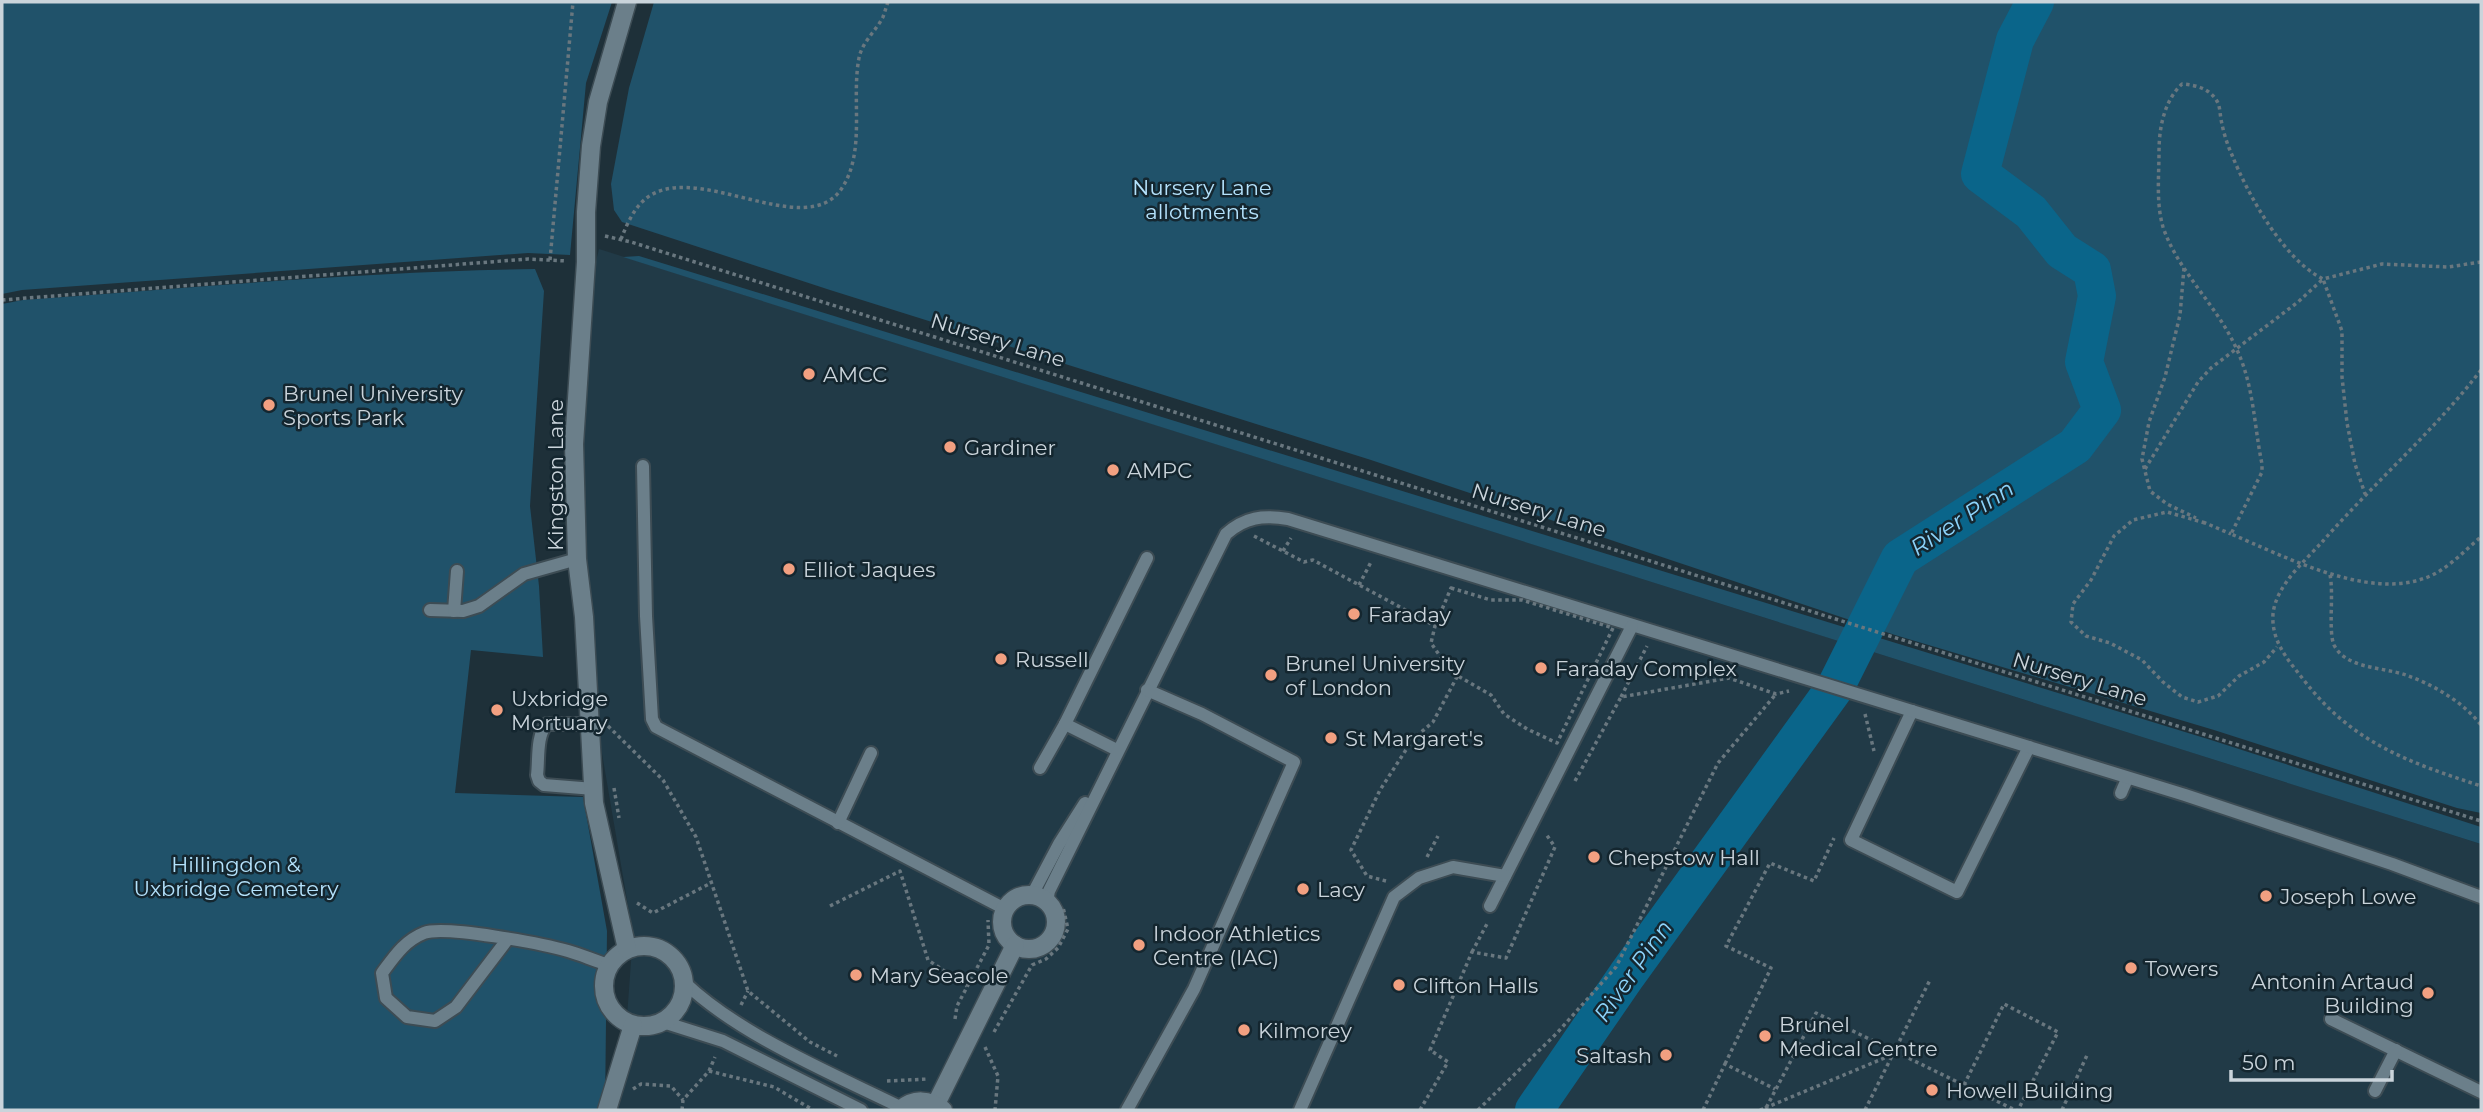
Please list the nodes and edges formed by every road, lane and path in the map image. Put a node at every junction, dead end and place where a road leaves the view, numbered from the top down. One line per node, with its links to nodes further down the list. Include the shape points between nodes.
1 (573, 2): 6 (path)
2 (627, 2): 4 (street, Kingston Lane, via 598,102)
3 (888, 2): 5 (path, via 859,54 855,150 841,191 824,203 802,208 683,187 658,191 641,202)
4 (586, 231): 5 (path, Nursery Lane); 7 (street, Kingston Lane)
5 (621, 239): 57 (path, Nursery Lane)
6 (550, 260): 7 (path); 11 (path)
7 (586, 262): 25 (street, Kingston Lane, via 574,444)
8 (2481, 262): 10 (path, via 2448,267 2382,264)
9 (2185, 266): 10 (path, via 2173,250 2158,203 2159,138 2165,109 2182,84 2207,90 2218,103 2232,155 2269,225 2311,273); 12 (path); 15 (path, via 2180,316 2148,422 2142,459)
10 (2323, 279): 12 (path); 16 (path, via 2342,331 2347,423)
11 (2, 300)
12 (2236, 347): 15 (path, via 2198,382); 20 (path, via 2247,372 2262,472)
13 (2481, 370): 16 (path)
14 (643, 466): 59 (lane, via 653,723)
15 (2145, 469): 17 (path, via 2150,491)
16 (2365, 494): 26 (path)
17 (2205, 523): 20 (path); 35 (path, via 2167,512 2133,520 2113,536 2073,604 2071,622 2086,636 2142,660 2182,697 2198,702 2218,696)
18 (1244, 531): 22 (path)
19 (1295, 531): 22 (path)
20 (2231, 534): 26 (path)
21 (2481, 537): 28 (path, via 2426,578 2382,583)
22 (1283, 551): 29 (path, via 1304,562 1313,560)
23 (1375, 555): 29 (path)
24 (1147, 558): 43 (lane)
25 (577, 559): 31 (lane, via 524,574 479,606); 45 (street, Kingston Lane, via 584,649)
26 (2303, 564): 28 (path); 35 (path, via 2283,587 2273,614)
27 (457, 571): 31 (lane)
28 (2330, 575): 44 (path, via 2332,642 2340,655 2427,684 2454,700)
29 (1359, 585): 32 (path)
30 (430, 610): 31 (lane)
31 (454, 611)
32 (1435, 626): 36 (path, via 1432,643 1451,672); 36 (path, via 1451,589 1490,600 1522,600 1613,628 1557,743 1504,714 1491,695)
33 (1632, 626): 38 (lane, via 1288,519 1262,516 1244,521 1226,534); 41 (lane); 66 (lane)
34 (1650, 640): 40 (path)
35 (2278, 646): 53 (path, via 2319,700 2356,733 2395,755)
36 (1458, 675): 68 (path, via 1433,722 1413,739 1380,790 1351,850 1367,876)
37 (1794, 689): 39 (path)
38 (1147, 690): 48 (lane); 113 (lane, via 1294,762 1194,989)
39 (1776, 694): 40 (path, via 1729,678); 116 (path, via 1718,763 1616,967)
40 (1621, 697): 54 (path)
41 (1861, 700): 42 (lane); 46 (path, via 1875,753)
42 (1912, 711): 47 (lane); 47 (lane, via 1851,840 1957,892)
43 (1065, 724): 48 (lane); 50 (lane)
44 (2481, 725)
45 (598, 729): 55 (street, Kingston Lane); 55 (lane, via 547,724 541,736 537,775 544,785); 69 (path, via 603,720 663,780 696,837)
46 (1880, 741)
47 (2029, 747): 51 (lane)
48 (1117, 750): 71 (lane, via 1101,784 1073,819)
49 (872, 753): 59 (lane)
50 (1040, 768)
51 (2127, 779): 56 (lane); 70 (lane)
52 (614, 785): 58 (path)
53 (2481, 786)
54 (1571, 788)
55 (594, 789): 79 (street, Kingston Lane)
56 (2121, 793)
57 (2481, 821)
58 (620, 823)
59 (838, 823): 75 (lane)
60 (1546, 834): 80 (path, via 1555,847 1506,958)
61 (1836, 834): 96 (path, via 1814,881 1770,863 1726,946 1771,968)
62 (1438, 836): 63 (path, via 1426,859)
63 (1439, 860)
64 (887, 865): 65 (path)
65 (900, 872): 67 (path); 73 (path); 84 (path, via 928,960)
66 (1505, 876): 74 (lane); 114 (lane, via 1453,867 1419,878 1394,897)
67 (911, 877)
68 (1388, 882)
69 (711, 883): 72 (path, via 653,912); 85 (path)
70 (2481, 897)
71 (1040, 899): 75 (street, via 1012,901); 78 (street, via 1055,917 1050,939 1037,948)
72 (633, 901)
73 (830, 906)
74 (1490, 906)
75 (997, 912): 78 (street, via 1004,933); 84 (path, via 989,945)
76 (1488, 922): 80 (path)
77 (507, 940): 77 (lane, via 442,930 425,932 403,945 382,973 386,998 407,1017 435,1021 456,1007); 81 (lane)
78 (1016, 946): 106 (street)
79 (627, 949): 81 (street); 83 (street, via 639,946 664,951 674,959)
80 (1472, 952): 115 (path, via 1430,1050 1448,1062)
81 (609, 965): 90 (street, via 603,989 606,1001 612,1012)
82 (1930, 980): 94 (path)
83 (684, 982): 88 (street, via 680,1005); 107 (lane, via 701,999 761,1036)
84 (967, 986): 89 (path)
85 (748, 991): 86 (path); 95 (path, via 810,1042)
86 (738, 1009)
87 (2331, 1018): 91 (lane)
88 (663, 1022): 90 (street); 112 (lane, via 723,1041)
89 (954, 1024)
90 (633, 1025): 109 (street)
91 (2396, 1050): 102 (lane); 103 (lane)
92 (717, 1051): 97 (path)
93 (2088, 1052): 120 (path)
94 (1895, 1053): 100 (path); 101 (path, via 1816,1013); 108 (path); 118 (path)
95 (843, 1059)
96 (1725, 1063): 101 (path); 117 (path)
97 (709, 1071): 105 (path); 111 (path, via 774,1087)
98 (877, 1076): 99 (path, via 888,1082)
99 (932, 1078)
100 (1964, 1086): 119 (path); 119 (path, via 2004,1004 2058,1032)
101 (1776, 1089): 108 (path)
102 (2375, 1091)
103 (2481, 1092)
104 (626, 1094): 105 (path, via 641,1084 671,1086)
105 (683, 1100): 110 (path)
106 (940, 1107): 107 (street, via 919,1100)
107 (901, 1109)
108 (1764, 1109)
109 (607, 1110)
110 (682, 1110)
111 (813, 1110)
112 (861, 1110)
113 (1127, 1110)
114 (1300, 1110)
115 (1420, 1110)
116 (1478, 1110)
117 (1703, 1110)
118 (1865, 1110)
119 (2016, 1110)
120 (2062, 1110)

